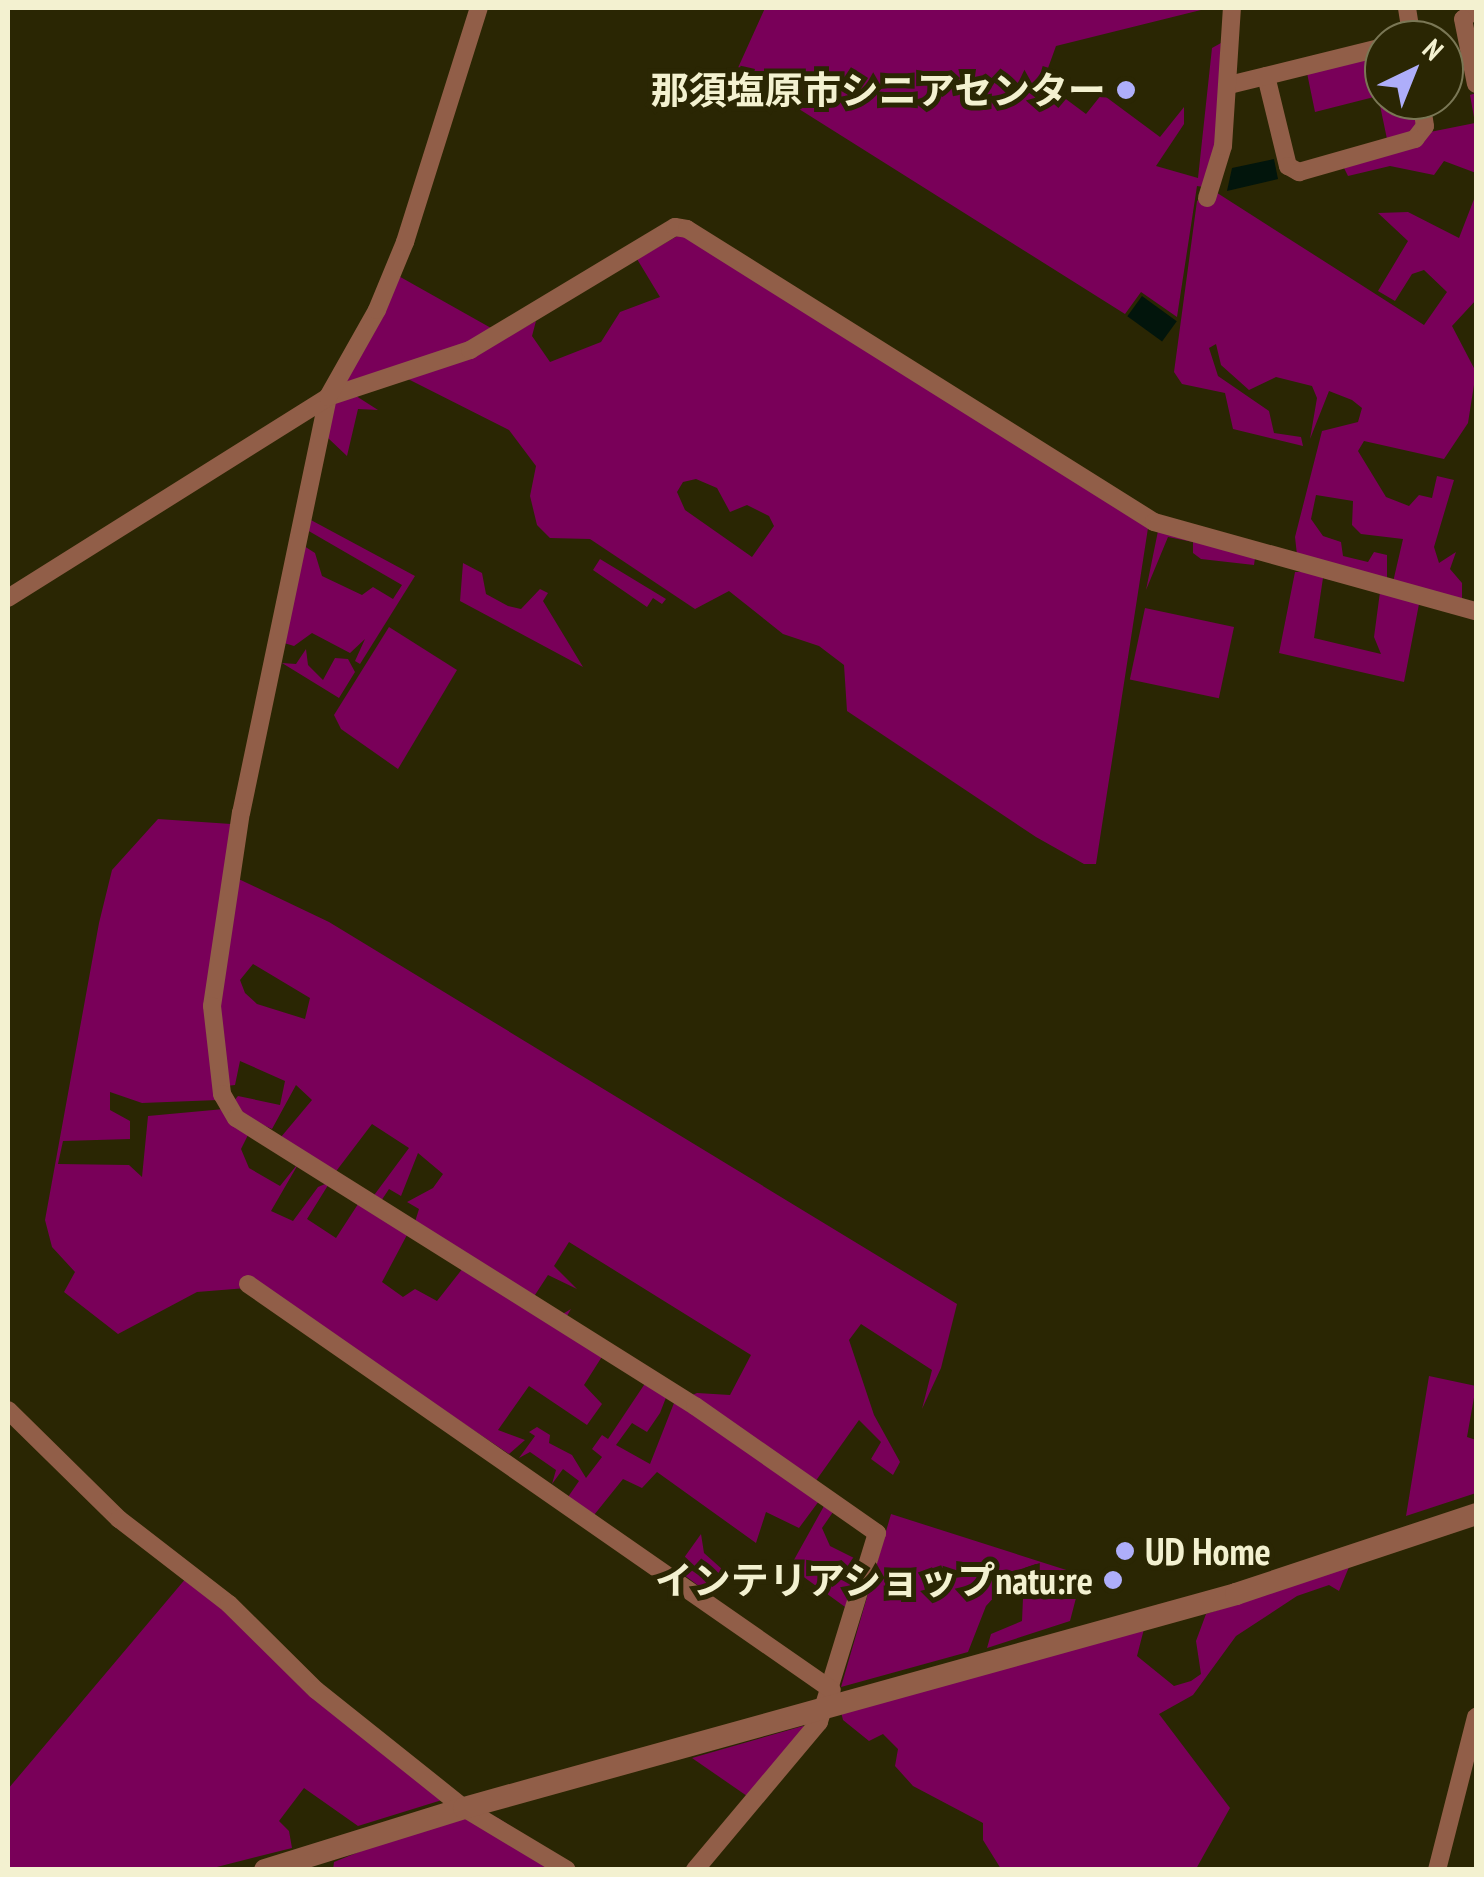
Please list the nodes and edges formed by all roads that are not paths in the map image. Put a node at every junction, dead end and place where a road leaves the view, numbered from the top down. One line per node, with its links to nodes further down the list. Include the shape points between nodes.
1 (479, 8): 10 (street, via 405,242 377,310)
2 (1232, 8): 7 (street)
3 (1476, 9): 6 (street, via 1462,19)
4 (1364, 52): 5 (street)
5 (1266, 76): 7 (street); 8 (street, via 1288,166 1298,172 1415,139)
6 (1476, 84)
7 (1229, 85): 9 (street, via 1220,165)
8 (1424, 120)
9 (1207, 198)
10 (328, 397): 11 (street); 12 (street, via 470,350 675,227 686,228 1154,522); 16 (street, via 238,831 212,1006 222,1094 236,1118 695,1406 871,1526 877,1533)
11 (8, 598)
12 (1476, 610)
13 (248, 1284): 16 (street)
14 (8, 1410): 18 (street, via 119,1519)
15 (1476, 1514): 16 (street, via 1236,1594)
16 (829, 1699): 18 (street); 21 (street, via 812,1735)
17 (1475, 1726): 22 (street)
18 (464, 1808): 19 (street); 20 (street)
19 (265, 1870)
20 (568, 1870)
21 (695, 1870)
22 (1437, 1870)

